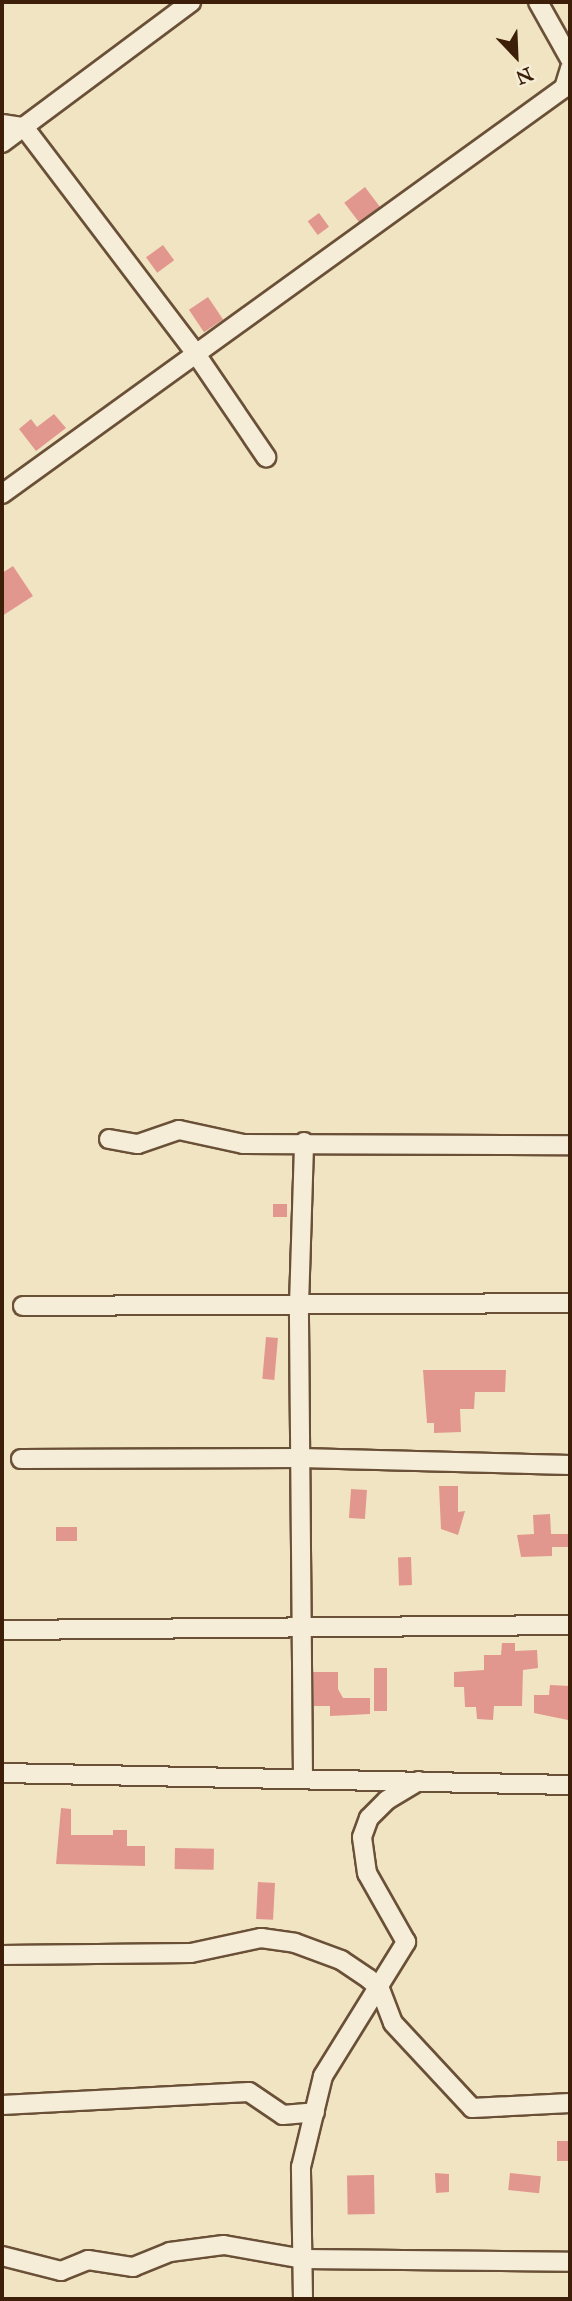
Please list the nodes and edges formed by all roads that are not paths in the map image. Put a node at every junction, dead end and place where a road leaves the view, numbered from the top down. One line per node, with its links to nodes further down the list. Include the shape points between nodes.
1 (191, 2): 6 (street)
2 (538, 2): 3 (street)
3 (570, 59)
4 (570, 68): 8 (street, via 564,88)
5 (2, 124): 6 (street)
6 (24, 127): 7 (street); 8 (street)
7 (2, 143)
8 (196, 354): 9 (street); 10 (street)
9 (266, 457)
10 (2, 494)
11 (108, 1139): 12 (street, via 138,1144 179,1130 243,1144)
12 (304, 1142): 13 (street); 15 (street)
13 (570, 1145)
14 (570, 1303): 15 (street)
15 (299, 1305): 16 (street); 17 (street)
16 (23, 1306)
17 (300, 1458): 18 (street); 19 (street); 21 (street)
18 (21, 1459)
19 (570, 1465)
20 (570, 1625): 21 (street)
21 (299, 1626): 22 (street); 24 (street)
22 (2, 1630)
23 (2, 1773): 24 (street)
24 (303, 1778): 25 (street)
25 (419, 1781): 26 (street); 28 (street, via 387,1800 369,1818 362,1837 367,1872 406,1942)
26 (570, 1785)
27 (2, 1955): 28 (street, via 191,1953 261,1938 341,1960)
28 (380, 1989): 29 (street, via 393,2022 472,2108); 31 (street, via 323,2076)
29 (570, 2103)
30 (2, 2105): 31 (street, via 249,2092 283,2115)
31 (315, 2112): 33 (street, via 301,2167)
32 (2, 2256): 33 (street, via 61,2271 88,2260 133,2267 170,2252 224,2245)
33 (303, 2259): 34 (street); 35 (street)
34 (570, 2262)
35 (303, 2299)

